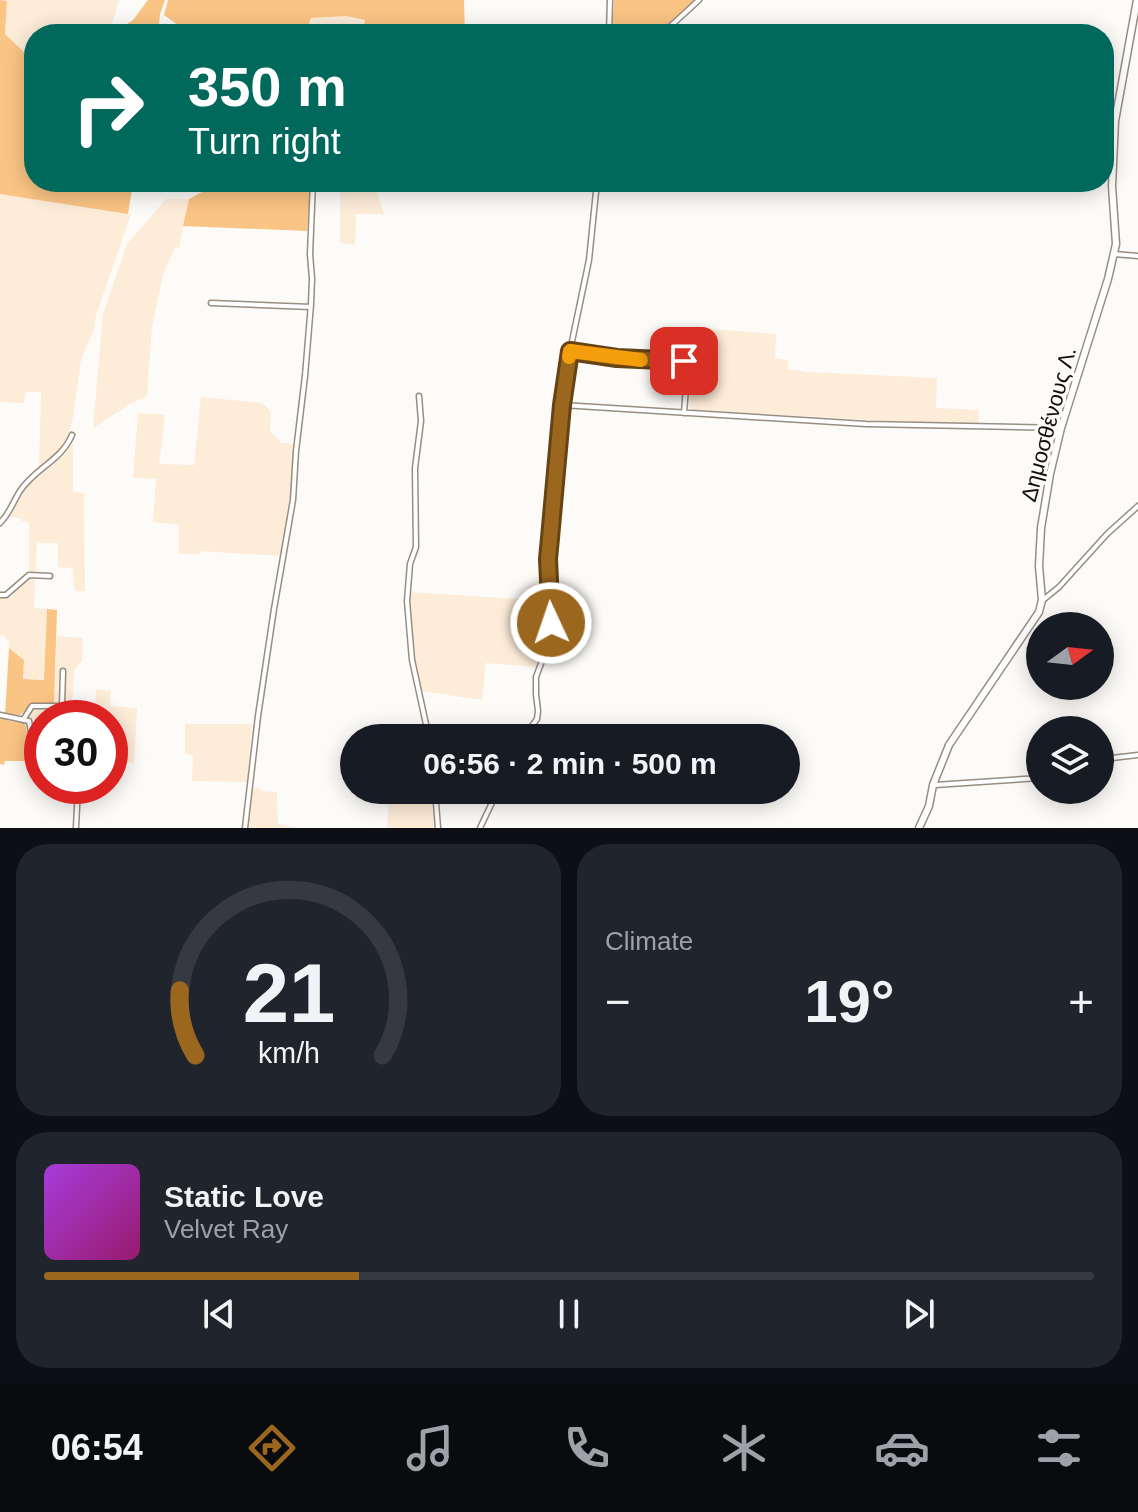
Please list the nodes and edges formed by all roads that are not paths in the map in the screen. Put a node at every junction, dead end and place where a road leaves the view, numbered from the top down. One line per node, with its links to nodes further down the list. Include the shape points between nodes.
1 (610, 0): 4 (street)
2 (699, 0): 5 (street)
3 (1137, 0): 6 (street, Δημοσθένους Λ.)
4 (609, 24)
5 (673, 24)
6 (1114, 143)
7 (313, 192): 13 (street)
8 (596, 192): 14 (street, via 589,260)
9 (1112, 192): 10 (street, Δημοσθένους Λ.)
10 (1114, 254): 11 (street); 18 (street, Δημοσθένους Λ.)
11 (1138, 256)
12 (211, 303): 13 (street)
13 (311, 307): 38 (street, via 293,500)
14 (570, 351): 16 (street); 17 (street, via 688,362)
15 (419, 396): 28 (street, via 416,547 407,601 413,669)
16 (562, 405): 17 (street); 29 (street, via 548,559 551,629 536,677)
17 (684, 413): 18 (street)
18 (1061, 428): 24 (street, Δημοσθένους Λ., via 1041,528)
19 (72, 435): 21 (street, via 59,456 20,490)
20 (1138, 506): 24 (street)
21 (0, 523)
22 (50, 576): 23 (street, via 29,575)
23 (0, 595)
24 (1042, 600): 33 (street, Δημοσθένους Λ., via 1035,622 949,745)
25 (63, 671): 27 (street, via 62,706 32,706)
26 (0, 715): 27 (street)
27 (23, 720)
28 (426, 724)
29 (533, 724)
30 (1138, 755): 31 (street)
31 (1114, 758)
32 (1026, 779): 33 (street)
33 (933, 785): 41 (street, Δημοσθένους Λ.)
34 (77, 804): 37 (street)
35 (436, 804): 39 (street)
36 (491, 804): 40 (street)
37 (76, 828)
38 (245, 828)
39 (438, 828)
40 (480, 828)
41 (919, 828)

